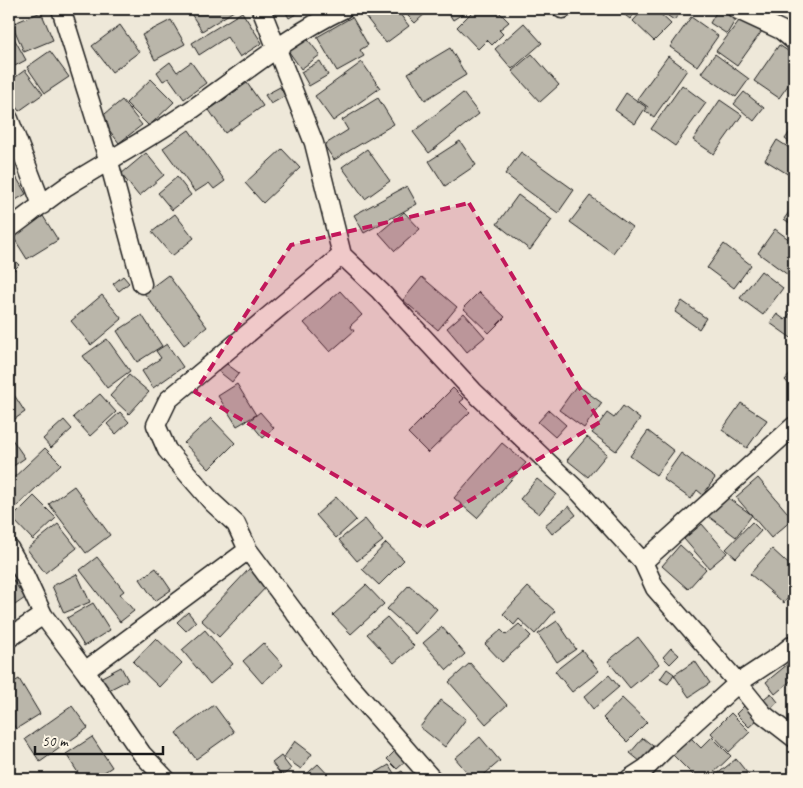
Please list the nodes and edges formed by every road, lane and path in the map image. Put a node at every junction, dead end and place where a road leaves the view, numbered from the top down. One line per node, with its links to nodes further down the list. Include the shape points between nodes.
1 (61, 9): 8 (street)
2 (261, 9): 6 (street)
3 (343, 9): 6 (street)
4 (736, 9): 5 (street, via 781,30)
5 (794, 41)
6 (276, 49): 8 (street); 11 (street, via 314,143)
7 (9, 119): 9 (street)
8 (109, 162): 9 (street); 12 (street)
9 (42, 205): 10 (street)
10 (9, 229)
11 (342, 255): 15 (street, via 168,400 156,425 167,450 212,502 236,524); 16 (street, via 474,391 580,493)
12 (142, 284)
13 (794, 426): 16 (street)
14 (9, 548): 17 (street)
15 (248, 550): 20 (street); 24 (street, via 345,680)
16 (643, 562): 21 (street, via 655,588)
17 (43, 615): 18 (street); 20 (street)
18 (9, 638)
19 (794, 644): 21 (street)
20 (85, 671): 23 (street, via 142,754)
21 (738, 683): 22 (street, via 763,714); 25 (street, via 646,768)
22 (794, 738)
23 (166, 779)
24 (432, 779)
25 (629, 779)

